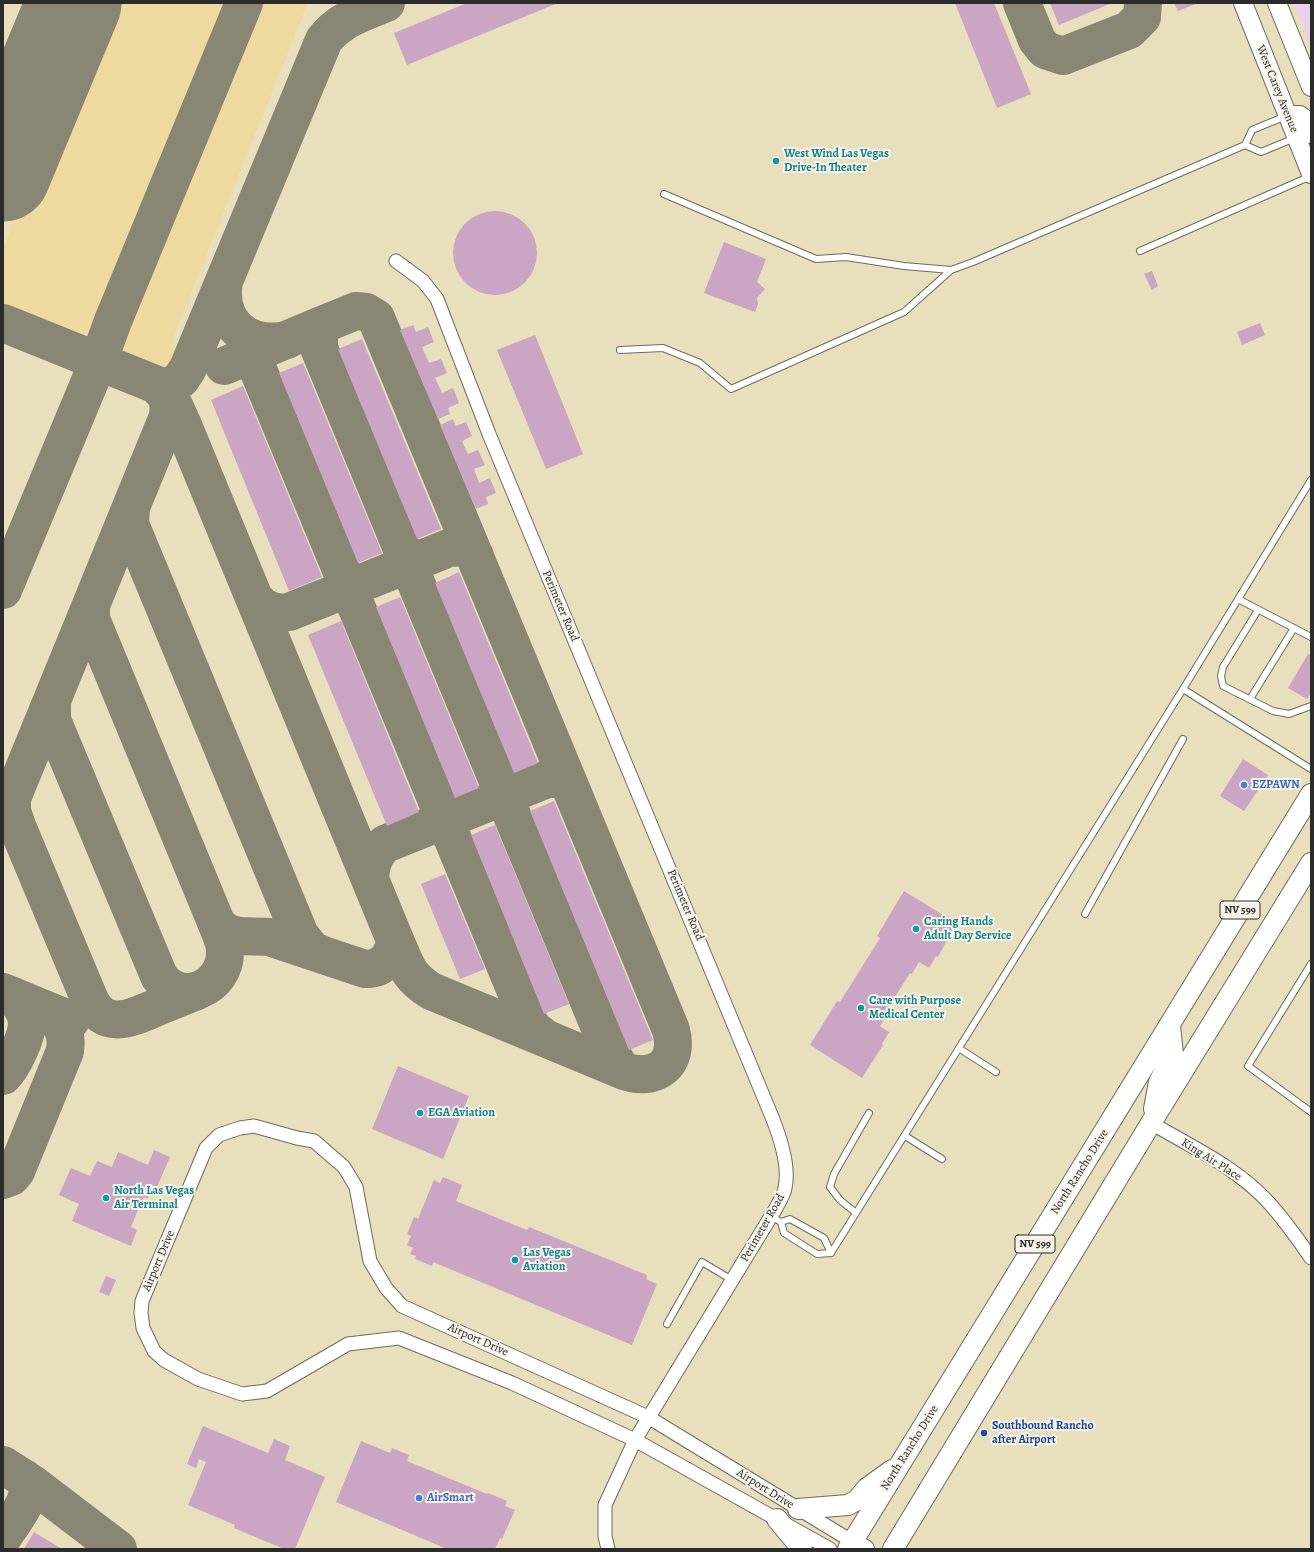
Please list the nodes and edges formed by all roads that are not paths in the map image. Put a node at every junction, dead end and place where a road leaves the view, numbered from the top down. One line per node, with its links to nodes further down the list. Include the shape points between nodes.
1 (1243, 3): 4 (main road, West Carey Avenue)
2 (1277, 3): 3 (main road)
3 (1311, 87)
4 (1287, 115): 5 (main road, West Carey Avenue); 6 (lane, via 1252,130)
5 (1304, 136): 6 (lane, via 1261,152); 7 (main road, West Carey Avenue)
6 (1245, 145): 11 (lane)
7 (1311, 175): 9 (lane)
8 (664, 194): 11 (lane, via 816,259 846,258)
9 (1140, 251)
10 (396, 261): 36 (street, Perimeter Road, via 423,281 437,299 489,434 782,1141 785,1187)
11 (951, 270): 12 (lane, via 904,312 731,389 700,363 663,348)
12 (620, 350)
13 (1311, 480): 14 (lane)
14 (1238, 599): 15 (lane); 18 (lane)
15 (1258, 610): 16 (lane); 19 (lane, via 1220,676 1223,686)
16 (1294, 628): 17 (lane); 19 (lane)
17 (1311, 637)
18 (1183, 689): 22 (lane); 28 (lane)
19 (1250, 699): 20 (lane, via 1273,711 1289,714)
20 (1311, 706)
21 (1183, 739): 25 (lane)
22 (1311, 769)
23 (1311, 794): 27 (main road, North Rancho Drive / NV 599)
24 (1311, 863): 32 (main road, NV 599)
25 (1084, 914)
26 (1311, 964): 30 (lane, via 1248,1066)
27 (1170, 1026): 32 (main road, via 1173,1054 1159,1082); 43 (main road, North Rancho Drive / NV 599)
28 (960, 1049): 29 (lane); 33 (lane)
29 (996, 1072)
30 (1311, 1112)
31 (869, 1113): 35 (lane, via 834,1174 830,1187 840,1200)
32 (1151, 1123): 38 (street, King Air Place, via 1245,1181 1269,1203); 50 (main road, NV 599)
33 (905, 1136): 34 (lane); 35 (lane)
34 (942, 1159)
35 (856, 1213): 37 (lane)
36 (776, 1220): 37 (lane, via 784,1233 818,1254); 37 (lane, via 790,1219 824,1238); 39 (street, Perimeter Road)
37 (831, 1253)
38 (1311, 1258)
39 (732, 1280): 40 (lane, via 702,1262); 41 (street, Perimeter Road)
40 (667, 1324)
41 (648, 1416): 42 (street, Perimeter Road); 42 (street, Airport Drive, via 402,1306 386,1288 370,1260 356,1187 344,1167 314,1141 254,1126 219,1135 206,1148 142,1301 143,1328 154,1351 164,1360 198,1379 242,1394 267,1391 348,1344 400,1338 512,1383); 44 (street, Airport Drive)
42 (635, 1440): 45 (street, Airport Drive); 47 (street, Perimeter Road, via 605,1505 605,1536)
43 (901, 1462): 44 (main road, via 848,1504); 46 (main road, North Rancho Drive / NV 599)
44 (798, 1509): 46 (street, Airport Drive)
45 (777, 1519): 48 (main road); 49 (street, Airport Drive)
46 (855, 1547)
47 (608, 1549)
48 (802, 1549)
49 (830, 1549)
50 (893, 1549)

